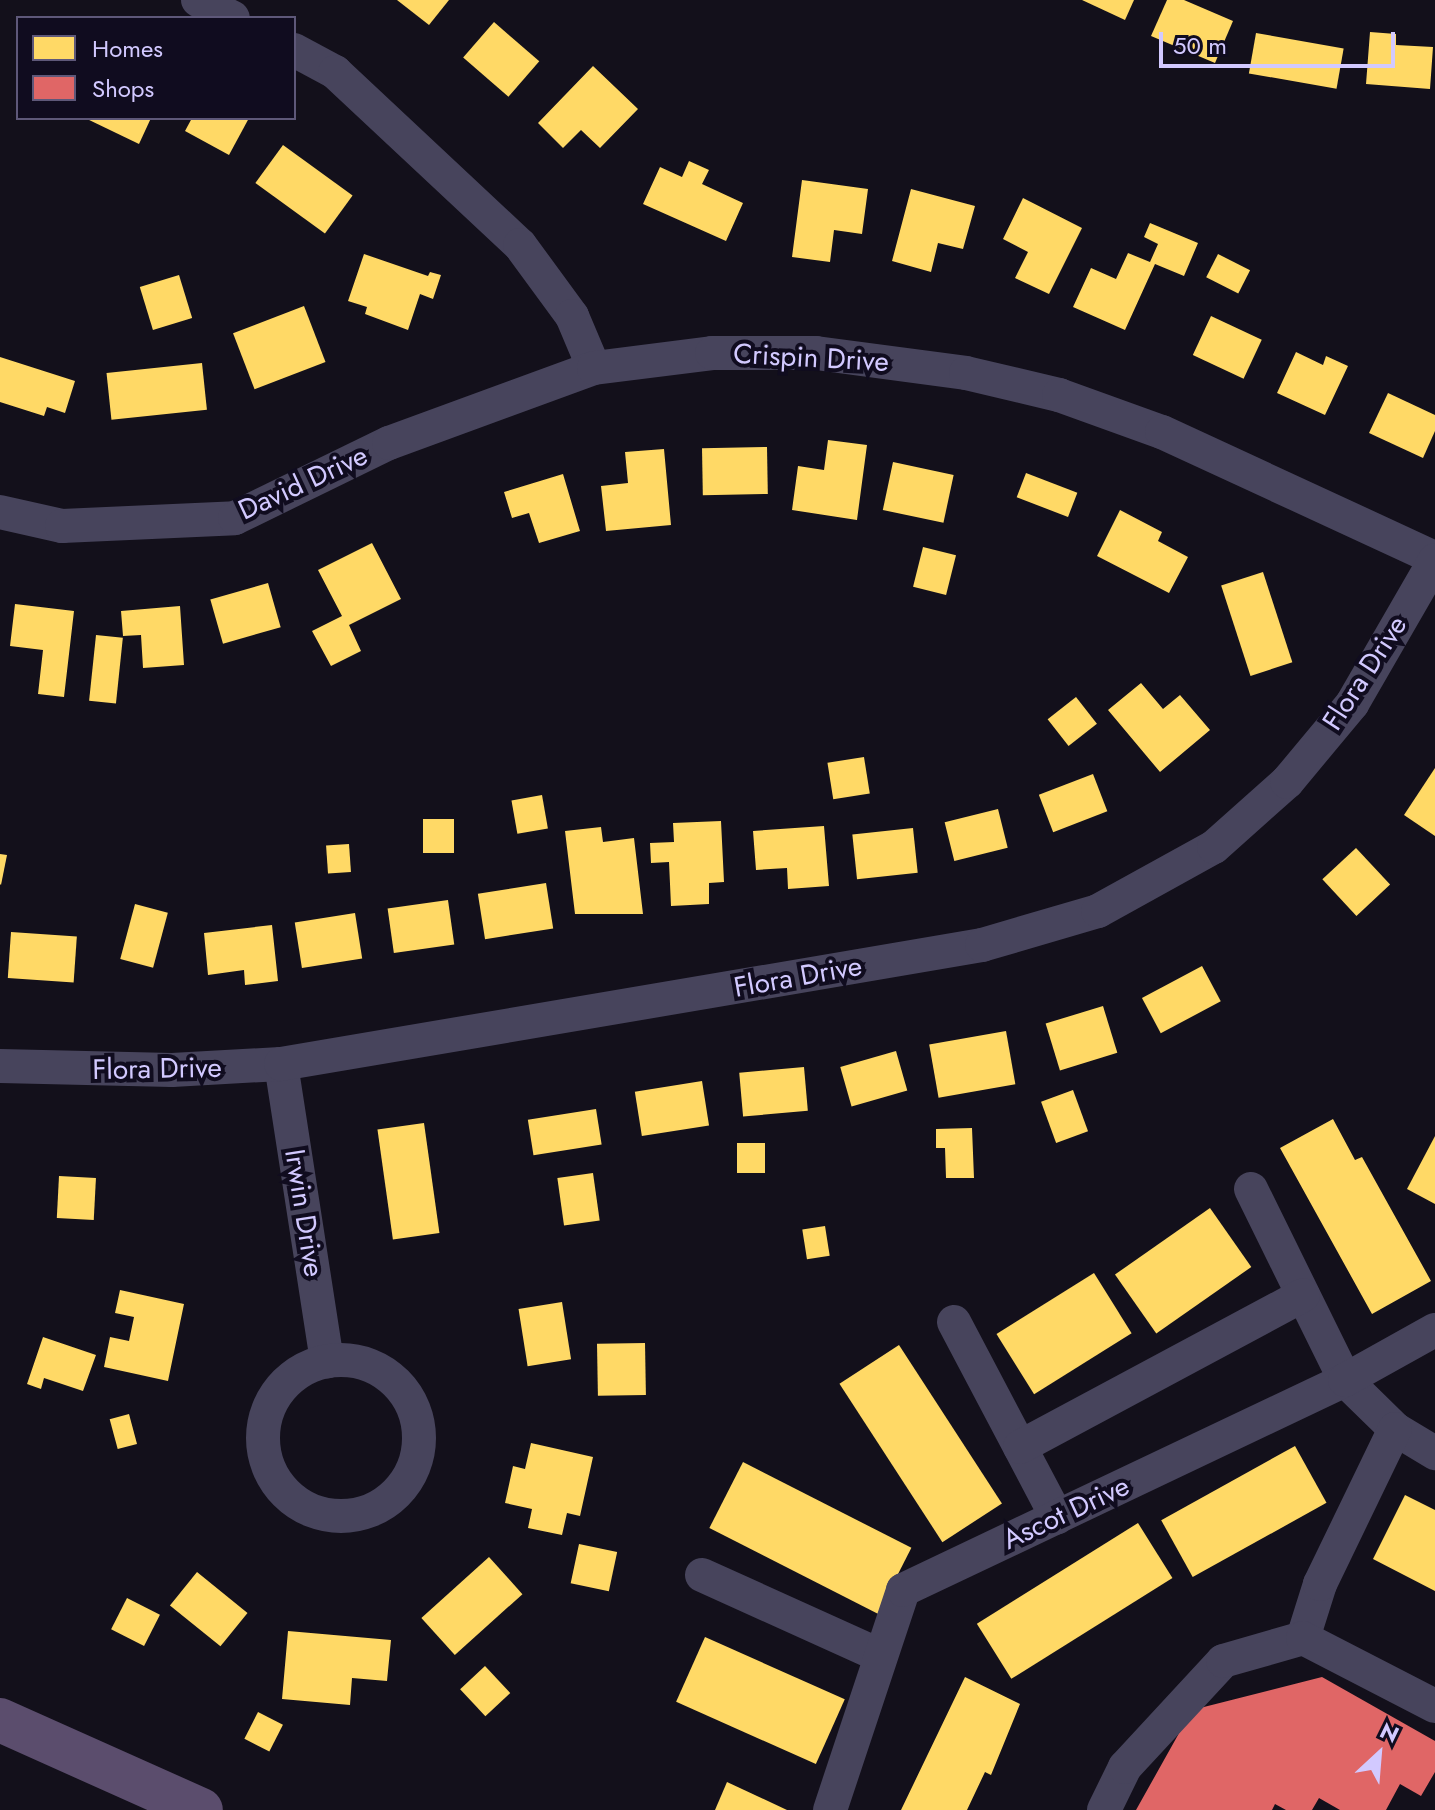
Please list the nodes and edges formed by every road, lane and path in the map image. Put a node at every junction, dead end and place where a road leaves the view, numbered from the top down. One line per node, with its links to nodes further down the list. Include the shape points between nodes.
1 (198, 0): 2 (street)
2 (229, 16)
3 (296, 51): 4 (street, via 335,72 520,245 572,316)
4 (594, 368): 5 (street, David Drive, via 389,443 235,518 62,526); 6 (street, Crispin Drive, via 712,353 816,353 966,373 1059,395 1162,432)
5 (0, 512)
6 (1435, 559): 7 (street, Flora Drive, via 1352,704 1287,782 1214,847 1098,911 982,945)
7 (281, 1064): 8 (street, Flora Drive, via 172,1070); 13 (street, Irwin Drive)
8 (0, 1066)
9 (1251, 1189): 10 (street)
10 (1303, 1295): 14 (street); 16 (street)
11 (954, 1322): 16 (street)
12 (1435, 1330): 14 (street, Ascot Drive)
13 (327, 1361): 13 (street, via 293,1376 269,1406 263,1442 266,1461 286,1493 300,1504 336,1516 355,1514 373,1509 402,1486 417,1452 417,1424 407,1398 381,1372 346,1360)
14 (1345, 1380): 15 (street); 18 (street, Ascot Drive)
15 (1395, 1429): 17 (street); 20 (street, via 1320,1584)
16 (1020, 1447): 18 (street)
17 (1435, 1453)
18 (1057, 1517): 21 (street, Ascot Drive, via 903,1590)
19 (702, 1575): 21 (street)
20 (1303, 1638): 22 (street); 26 (street, via 1223,1661 1125,1767)
21 (881, 1656): 25 (street, Ascot Drive)
22 (1435, 1706)
23 (0, 1720): 24 (main road)
24 (201, 1810)
25 (830, 1810)
26 (1104, 1810)

